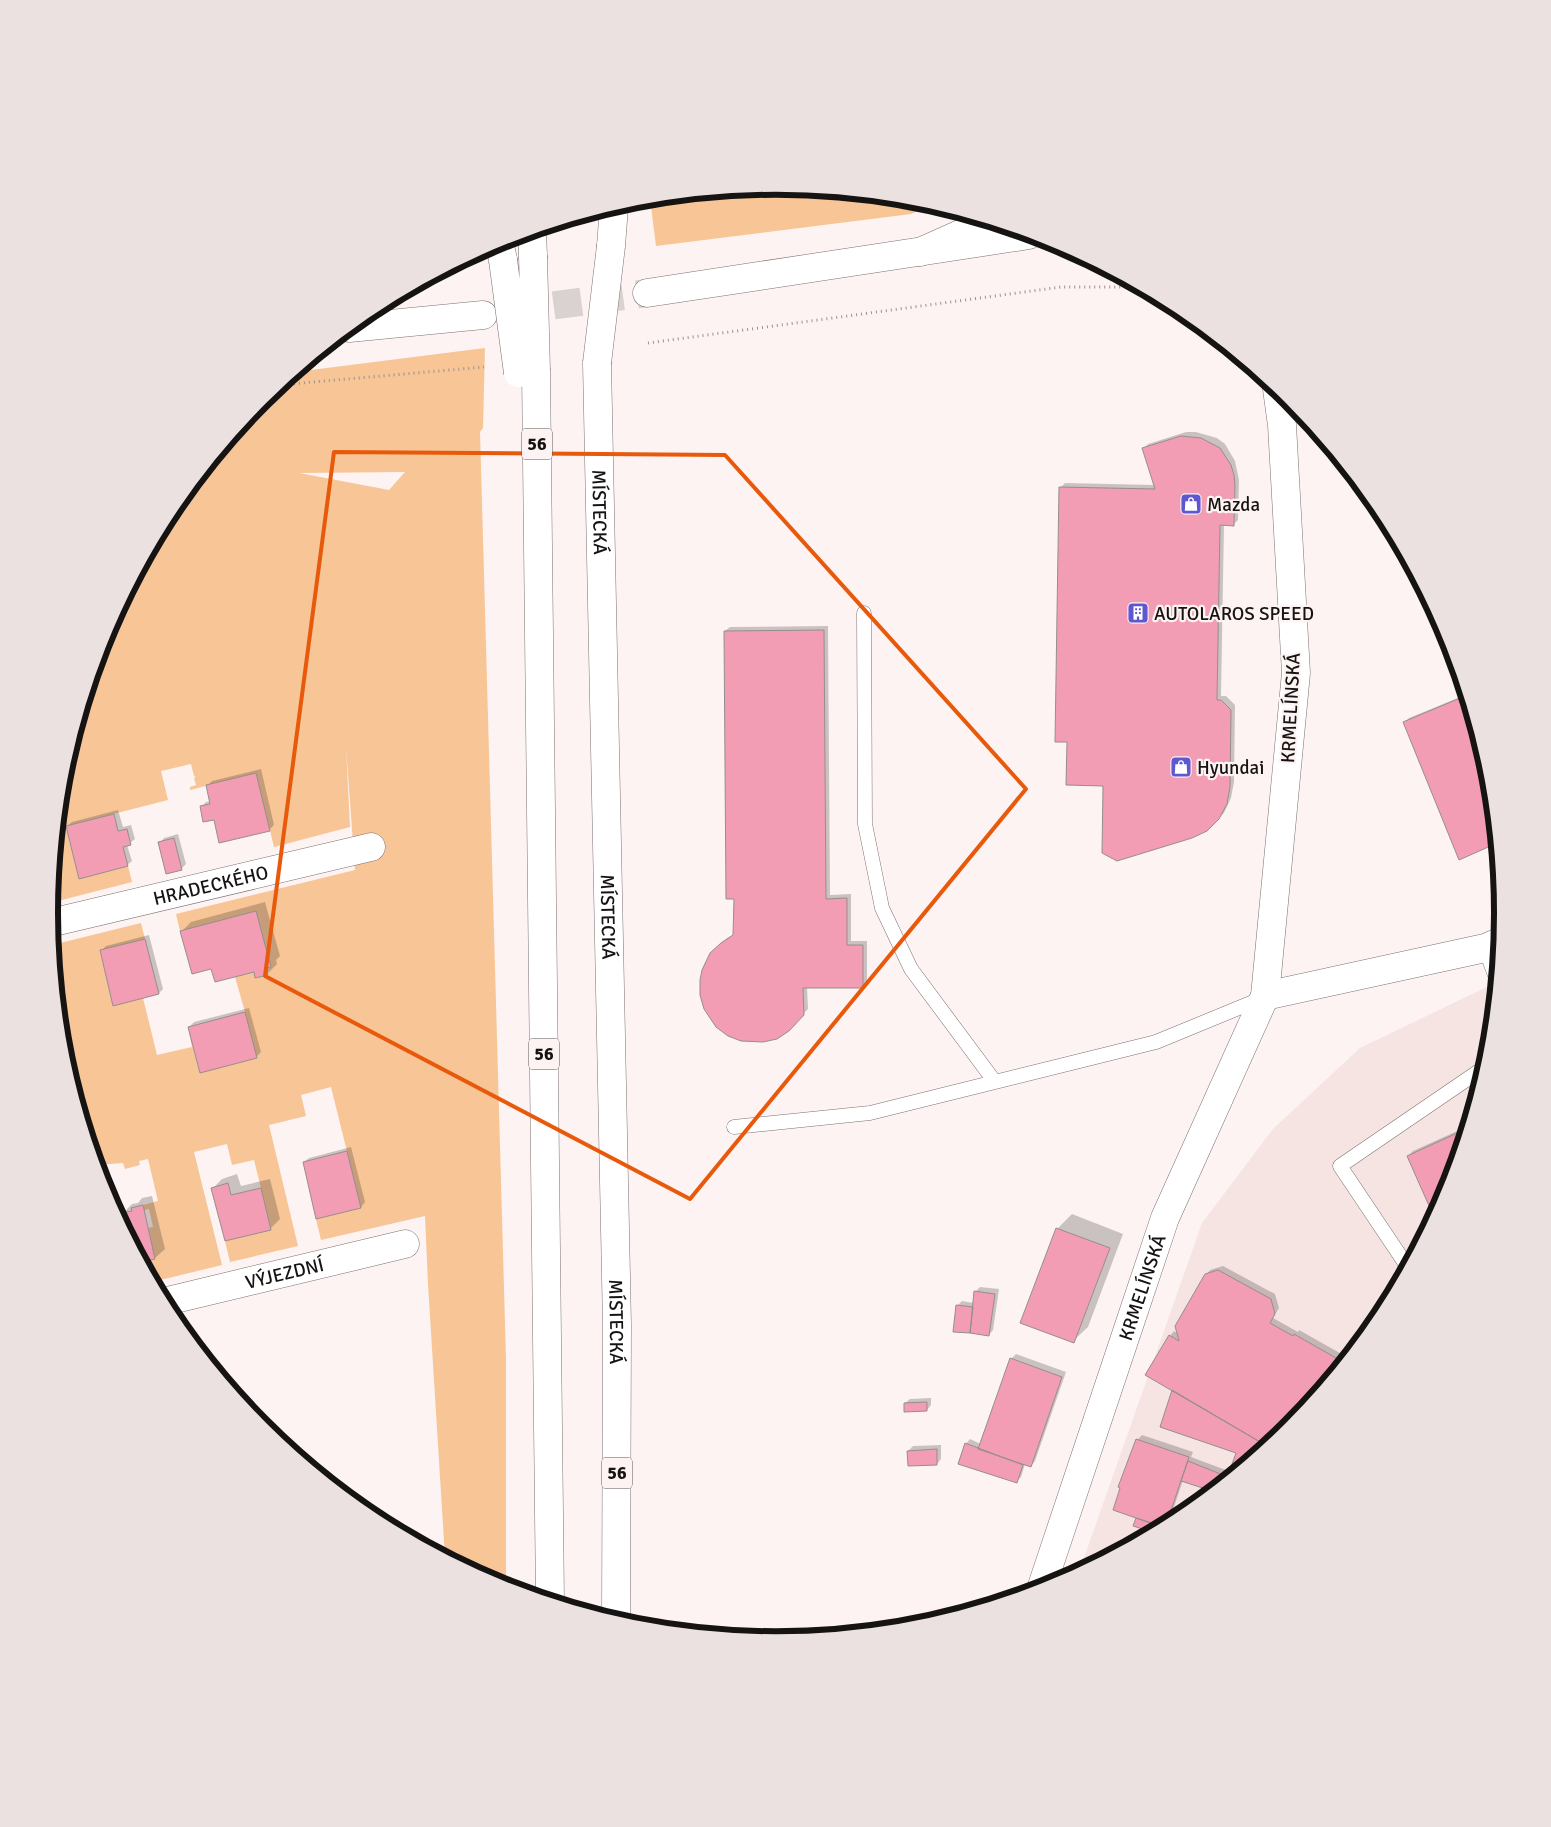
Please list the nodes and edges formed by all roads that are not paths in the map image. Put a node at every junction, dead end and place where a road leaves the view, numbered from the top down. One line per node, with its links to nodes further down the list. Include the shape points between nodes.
1 (612, 215): 6 (main road)
2 (595, 219): 6 (main road)
3 (979, 226): 8 (main road)
4 (1015, 237): 8 (main road)
5 (532, 244): 12 (main road, 56, bridge)
6 (603, 248): 27 (main road, MÍSTECKÁ / 56, bridge, via 598,363 617,1325)
7 (501, 251): 12 (main road, bridge)
8 (920, 252): 9 (main road)
9 (647, 293)
10 (483, 315): 11 (main road)
11 (363, 327)
12 (527, 372): 26 (main road, 56, via 538,517)
13 (1278, 401): 18 (main road, KRMELÍNSKÁ, via 1296,673)
14 (864, 613): 20 (lane, via 865,824 882,908 911,969)
15 (371, 847): 16 (main road, HRADECKÉHO)
16 (58, 921)
17 (1492, 945): 18 (main road)
18 (1266, 996): 20 (lane, via 1156,1042); 25 (main road, KRMELÍNSKÁ, via 1165,1218)
19 (1475, 1075): 23 (lane, via 1340,1166)
20 (995, 1082): 21 (lane, via 870,1113)
21 (734, 1127)
22 (405, 1244): 24 (main road, VÝJEZDNÍ)
23 (1403, 1260)
24 (171, 1300)
25 (1044, 1579)
26 (550, 1595)
27 (616, 1613)

